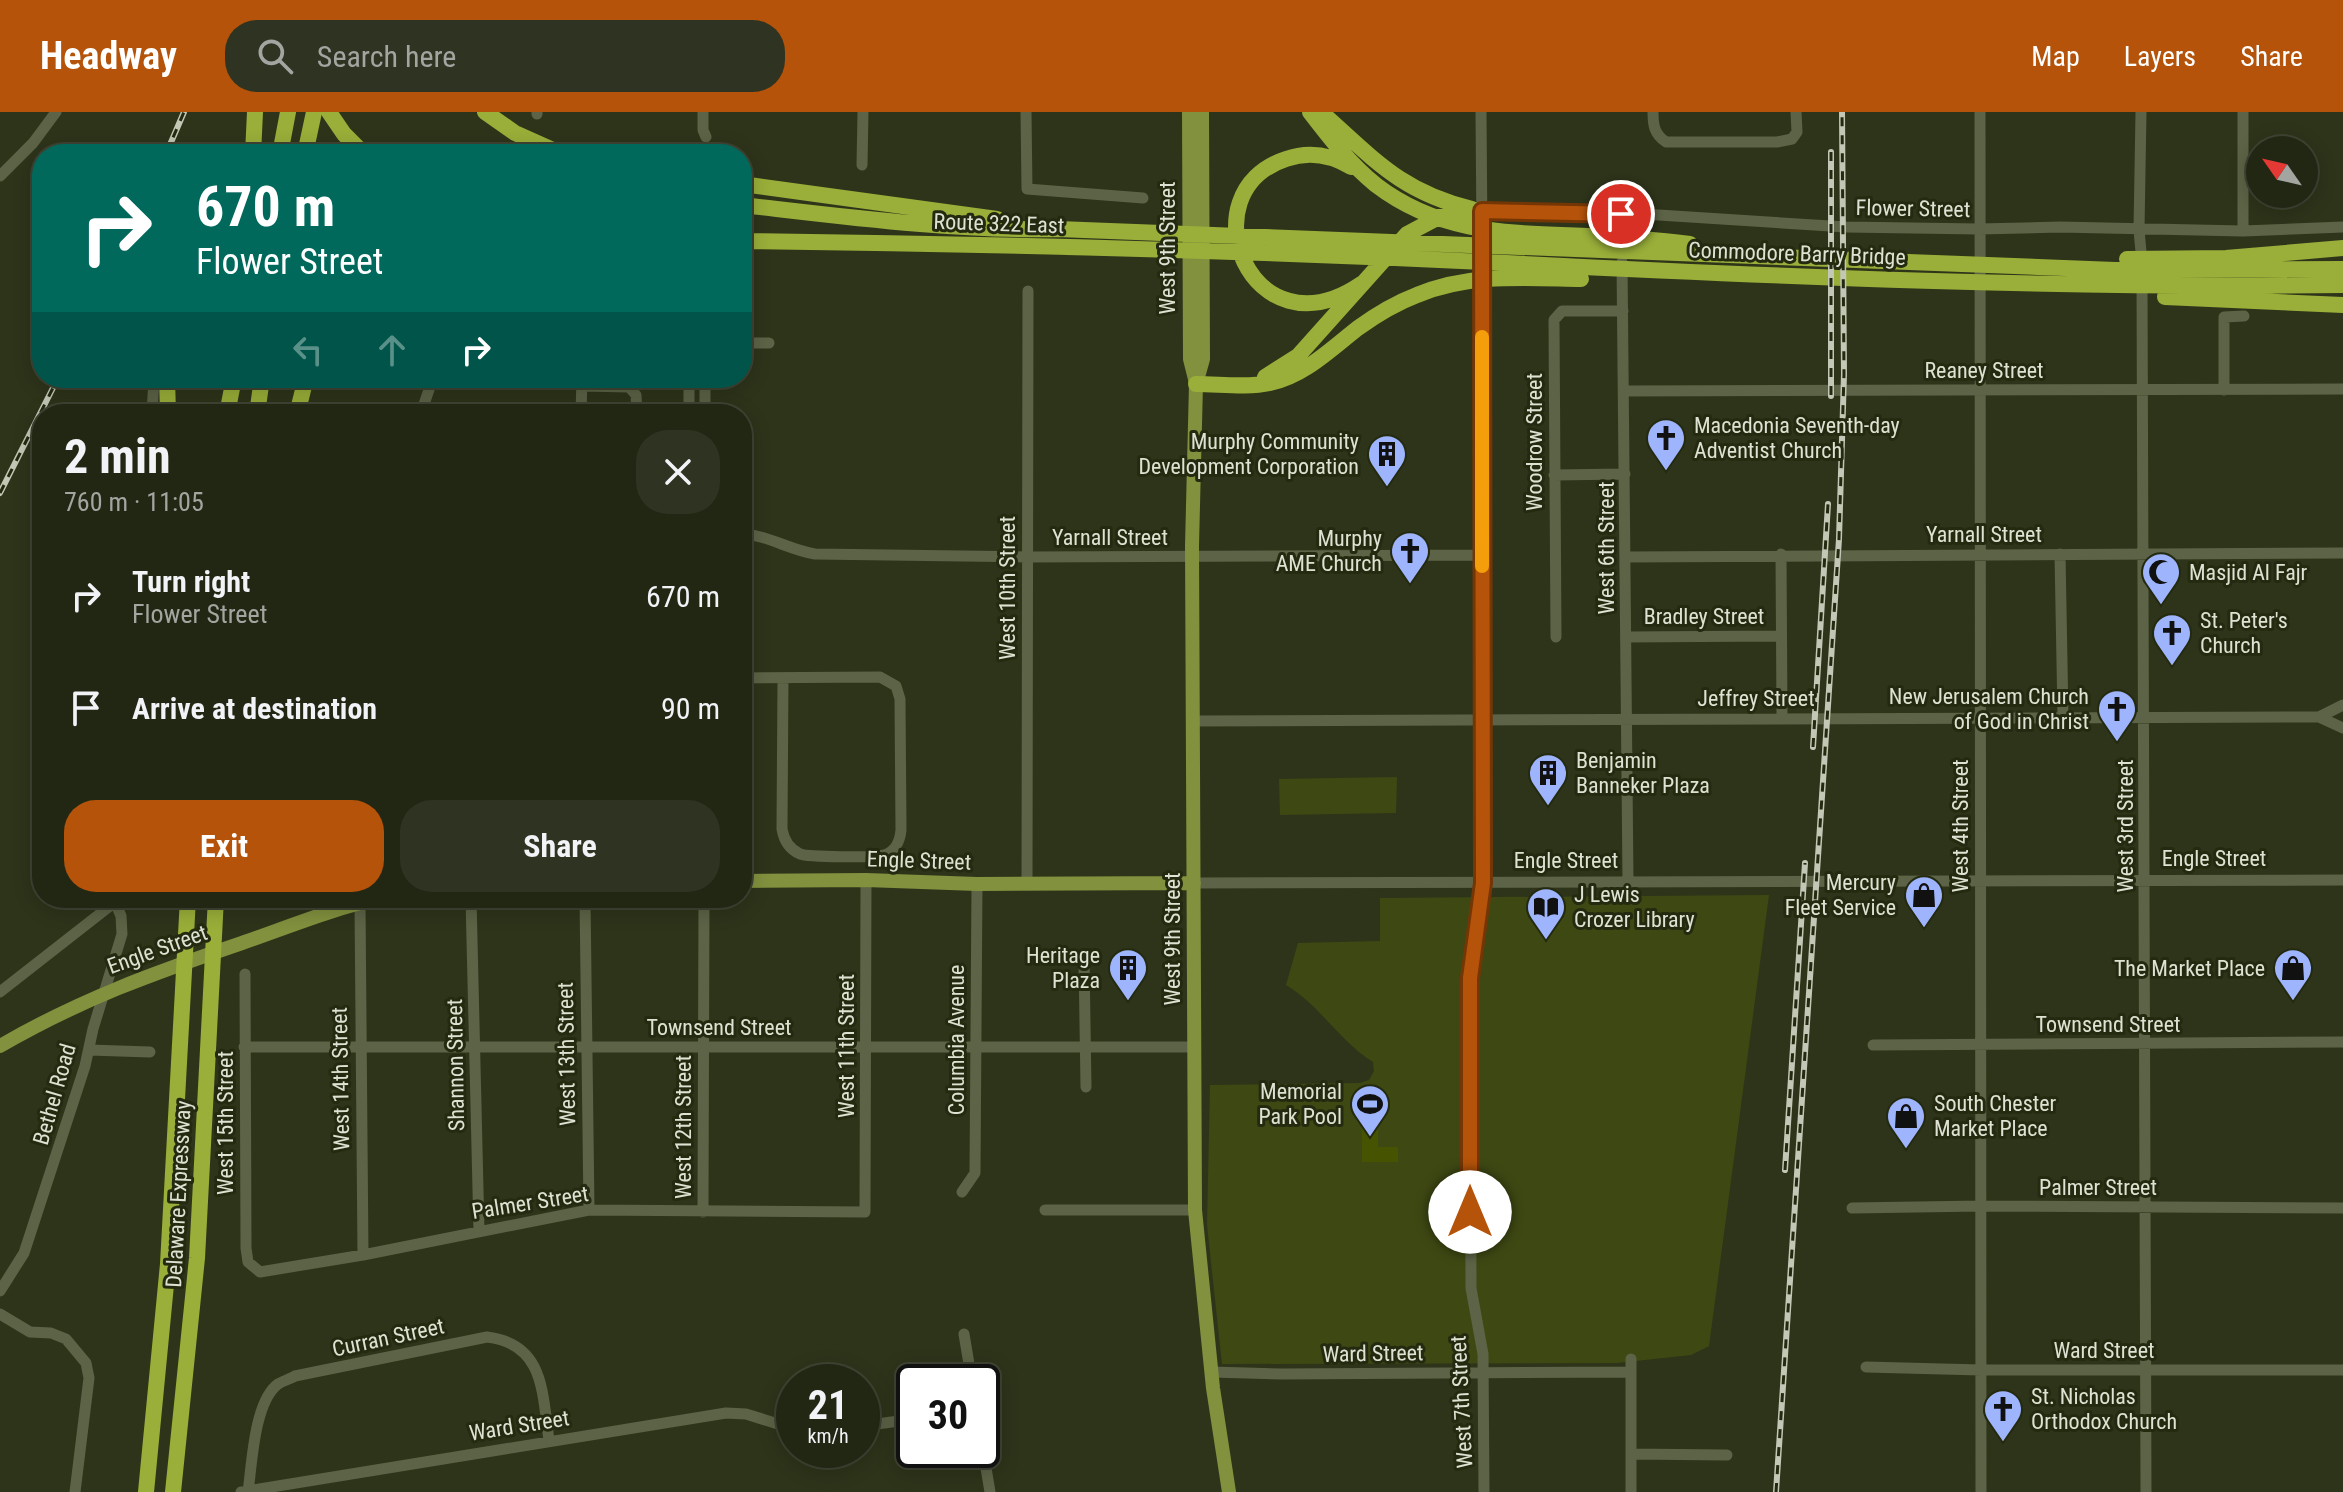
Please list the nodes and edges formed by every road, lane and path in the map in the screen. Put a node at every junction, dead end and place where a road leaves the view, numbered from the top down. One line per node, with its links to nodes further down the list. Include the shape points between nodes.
1 (56, 112): 27 (street)
2 (255, 112): 21 (highway)
3 (288, 112): 22 (highway)
4 (314, 112): 23 (highway)
5 (485, 112): 25 (highway)
6 (703, 112): 20 (street)
7 (863, 112): 26 (street)
8 (1026, 112): 30 (street, via 1027,189)
9 (1189, 112): 57 (main road, West 9th Street, via 1190,359)
10 (1202, 112): 57 (main road, West 9th Street, via 1203,359)
11 (1310, 112): 28 (highway)
12 (1321, 112): 32 (highway, via 1407,185 1438,200)
13 (1481, 112): 32 (street, West 7th Street)
14 (1653, 112): 15 (street, via 1653,125 1666,142 1777,142 1792,139 1797,132)
15 (1796, 112)
16 (1980, 112): 36 (street, West 4th Street)
17 (2141, 112): 37 (street, West 3rd Street)
18 (2243, 112): 38 (street)
19 (333, 118): 24 (highway)
20 (706, 137)
21 (253, 144)
22 (282, 144)
23 (307, 144)
24 (355, 144)
25 (540, 144)
26 (862, 165)
27 (0, 176)
28 (1371, 181): 44 (highway, via 1427,214 1482,230 1635,238); 49 (highway, via 1329,157 1281,160 1251,184 1236,220 1242,258 1251,275 1274,294 1320,303)
29 (752, 185): 35 (highway)
30 (1143, 198)
31 (752, 206): 35 (highway, via 895,222)
32 (1482, 211): 33 (street, Flower Street); 49 (highway, via 1422,224 1400,240); 72 (street, West 7th Street)
33 (1621, 214): 36 (street, Flower Street); 53 (street, West 6th Street)
34 (2343, 227): 38 (street, Flower Street)
35 (1058, 229): 42 (highway)
36 (1979, 229): 37 (street, Flower Street); 59 (street, West 4th Street)
37 (2139, 230): 38 (street, Flower Street); 63 (street, West 3rd Street)
38 (2243, 231)
39 (752, 235): 41 (highway)
40 (752, 241): 41 (highway)
41 (842, 241): 42 (highway, Route 322 East)
42 (1154, 241): 44 (highway, Commodore Barry Bridge); 47 (highway, Commodore Barry Bridge, via 1591,269)
43 (2343, 248): 45 (highway, via 2226,258)
44 (1851, 261): 45 (highway, Commodore Barry Bridge)
45 (1973, 265): 46 (highway, Commodore Barry Bridge)
46 (2343, 269)
47 (1835, 276): 48 (highway, Commodore Barry Bridge); 58 (highway, via 1459,282 1428,290 1372,319 1296,374 1269,384)
48 (2032, 283): 50 (highway, Commodore Barry Bridge); 52 (highway, via 2112,295)
49 (1361, 284): 58 (highway, via 1289,363)
50 (2343, 285)
51 (1028, 291): 73 (street, West 10th Street)
52 (2343, 305)
53 (1623, 311): 62 (street, West 6th Street); 65 (street, Woodrow Street, via 1562,311 1554,320)
54 (2244, 316): 61 (street, via 2224,317)
55 (752, 343): 56 (street)
56 (769, 343)
57 (1196, 384): 58 (highway); 74 (main road, West 9th Street)
58 (1233, 384)
59 (1979, 389): 62 (street, Reaney Street); 63 (street, Reaney Street); 70 (street, West 4th Street)
60 (2343, 389): 61 (street, Reaney Street)
61 (2224, 390): 63 (street, Reaney Street)
62 (1625, 391): 64 (street, West 6th Street)
63 (2142, 391): 67 (street, West 3rd Street)
64 (1625, 474): 65 (street); 75 (street, West 6th Street)
65 (1554, 475): 77 (street, Woodrow Street)
66 (752, 536): 73 (street, Yarnall Street, via 815,554)
67 (2144, 552): 68 (street, Yarnall Street); 71 (street, Yarnall Street); 84 (street, West 3rd Street)
68 (2343, 553)
69 (1781, 554): 70 (street, Yarnall Street); 75 (street, Yarnall Street); 76 (street)
70 (1980, 554): 71 (street, Yarnall Street); 82 (street, West 4th Street)
71 (2060, 554): 83 (street)
72 (1482, 555): 74 (street, Yarnall Street); 87 (street, West 7th Street)
73 (1027, 557): 74 (street, Yarnall Street); 100 (street, West 10th Street)
74 (1192, 557): 89 (main road, West 9th Street)
75 (1626, 557): 78 (street, West 6th Street)
76 (1781, 636): 78 (street, Bradley Street); 86 (street)
77 (1556, 637)
78 (1626, 637): 88 (street, West 6th Street)
79 (752, 678): 80 (street)
80 (783, 678): 80 (street, via 880,677 893,683 900,694 901,830 894,848 879,856 804,856 784,841)
81 (2343, 705): 85 (street)
82 (1980, 717): 83 (street, Jeffrey Street); 86 (street, Jeffrey Street); 94 (street, West 4th Street)
83 (2063, 717): 84 (street, Jeffrey Street)
84 (2145, 717): 85 (street, Jeffrey Street); 95 (street, West 3rd Street)
85 (2319, 717): 90 (street)
86 (1782, 718): 88 (street, Jeffrey Street)
87 (1483, 719): 88 (street, Jeffrey Street); 89 (street, Jeffrey Street); 98 (street, West 7th Street)
88 (1627, 719): 96 (street, West 6th Street)
89 (1193, 721): 97 (main road, West 9th Street)
90 (2343, 728)
91 (866, 880): 93 (main road, Engle Street); 99 (main road, Engle Street); 125 (street, West 11th Street)
92 (2343, 880): 95 (street, Engle Street)
93 (752, 881)
94 (1980, 881): 95 (street, Engle Street); 96 (street, Engle Street); 116 (street, West 4th Street)
95 (2145, 881): 117 (street, West 3rd Street)
96 (1628, 882): 98 (street, Engle Street)
97 (1194, 883): 98 (street, Engle Street); 100 (main road, Engle Street); 128 (main road, West 9th Street)
98 (1483, 883): 156 (street, West 7th Street, via 1470,992 1471,1288)
99 (977, 884): 100 (main road, Engle Street); 126 (street, Columbia Avenue)
100 (1027, 884)
101 (106, 908): 113 (street)
102 (118, 908): 129 (street, Bethel Road, via 122,934)
103 (180, 908): 114 (highway)
104 (187, 908): 114 (highway, Delaware Expressway)
105 (217, 908): 165 (highway, Delaware Expressway, via 197,1258)
106 (345, 908): 119 (main road, Engle Street, via 139,978)
107 (360, 908): 121 (street, West 14th Street)
108 (471, 908): 122 (street, Shannon Street)
109 (585, 908): 123 (street, West 13th Street)
110 (704, 908): 124 (street, West 12th Street)
111 (1084, 960): 127 (street)
112 (245, 974): 120 (street, West 15th Street)
113 (0, 992)
114 (183, 994): 164 (highway, Delaware Expressway, via 168,1264)
115 (2343, 1042): 117 (street, Townsend Street)
116 (1981, 1043): 117 (street, Townsend Street); 118 (street, Townsend Street); 133 (street, West 4th Street)
117 (2145, 1044): 135 (street, West 3rd Street)
118 (1873, 1045)
119 (0, 1046)
120 (244, 1047): 121 (street, Townsend Street); 144 (street, West 15th Street, via 246,1248)
121 (359, 1047): 122 (street, Townsend Street); 143 (street, West 14th Street)
122 (475, 1047): 123 (street, Townsend Street); 142 (street, Shannon Street)
123 (586, 1047): 124 (street, Townsend Street); 137 (street, West 13th Street)
124 (703, 1047): 125 (street, Townsend Street); 140 (street, West 12th Street)
125 (867, 1047): 126 (street, Townsend Street); 141 (street, West 11th Street)
126 (977, 1047): 127 (street, Townsend Street); 132 (street, Columbia Avenue, via 975,1173)
127 (1084, 1047): 128 (street, Townsend Street); 131 (street)
128 (1194, 1047): 139 (main road, West 9th Street)
129 (89, 1050): 130 (street); 145 (street, Bethel Road, via 24,1253)
130 (150, 1052)
131 (1086, 1087)
132 (962, 1192)
133 (1981, 1206): 134 (street, Palmer Street); 135 (street, Palmer Street); 151 (street, West 4th Street)
134 (1852, 1208)
135 (2145, 1208): 136 (street, Palmer Street); 152 (street, West 3rd Street)
136 (2343, 1208)
137 (589, 1210): 140 (street, Palmer Street); 142 (street, Palmer Street)
138 (1045, 1210): 139 (street)
139 (1195, 1210): 154 (main road, West 9th Street)
140 (703, 1212): 141 (street, Palmer Street)
141 (865, 1212)
142 (479, 1231): 143 (street, Palmer Street)
143 (363, 1255): 144 (street, Palmer Street, via 266,1272)
144 (255, 1269)
145 (0, 1291)
146 (0, 1314): 163 (street, via 30,1332 66,1339 86,1363 89,1378)
147 (964, 1334): 149 (street)
148 (1631, 1359): 155 (street)
149 (969, 1364)
150 (1866, 1367): 151 (street, Ward Street)
151 (1981, 1370): 152 (street, Ward Street); 170 (street, West 4th Street)
152 (2145, 1370): 153 (street, Ward Street); 171 (street, West 3rd Street)
153 (2343, 1370)
154 (1211, 1372): 156 (street, Ward Street); 167 (main road, West 9th Street)
155 (1631, 1372): 156 (street, Ward Street); 159 (street)
156 (1484, 1373): 168 (street, West 7th Street)
157 (776, 1423): 158 (street, Ward Street, via 726,1413)
158 (549, 1440): 162 (street, Ward Street); 162 (street, Curran Street, via 532,1360 505,1339 487,1337 295,1376 277,1385 264,1402)
159 (1631, 1454): 160 (street); 169 (street)
160 (1727, 1455)
161 (986, 1468): 166 (street)
162 (246, 1491)
163 (75, 1492)
164 (146, 1492)
165 (173, 1492)
166 (990, 1492)
167 (1229, 1492)
168 (1484, 1492)
169 (1631, 1492)
170 (1981, 1492)
171 (2146, 1492)

